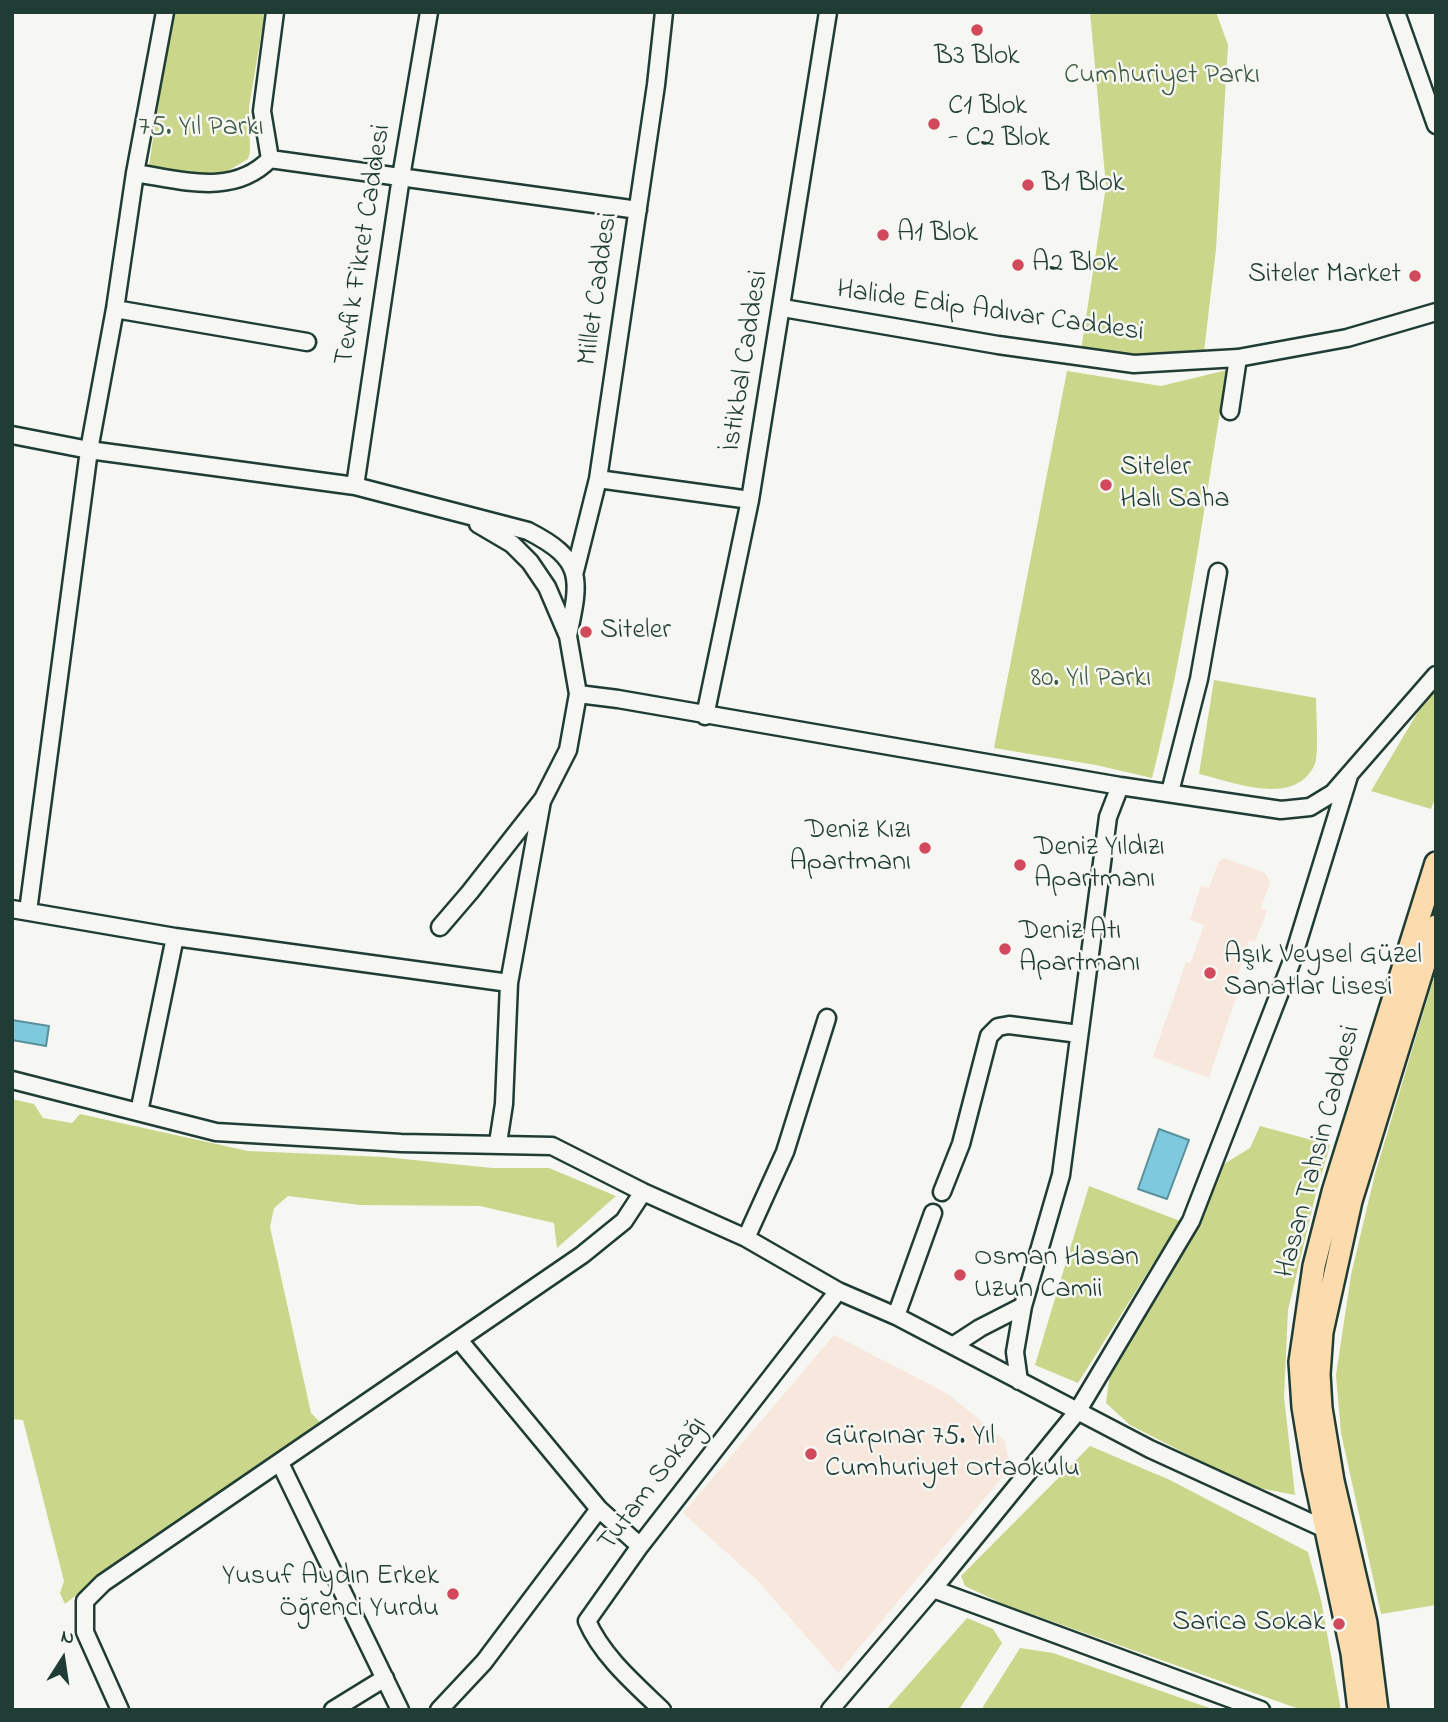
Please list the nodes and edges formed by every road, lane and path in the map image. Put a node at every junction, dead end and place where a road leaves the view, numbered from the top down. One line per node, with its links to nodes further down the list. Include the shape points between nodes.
1 (165, 12): 9 (street)
2 (275, 12): 8 (street, via 262,111)
3 (429, 12): 10 (street, Tevfik Fikret Caddesi)
4 (664, 12): 11 (street, Millet Caddesi)
5 (828, 12): 12 (street, İstikbal Caddesi)
6 (1396, 12): 7 (street)
7 (1436, 125)
8 (270, 159): 9 (street, via 258,172 223,183); 10 (street)
9 (135, 173): 13 (street)
10 (401, 177): 11 (street); 21 (street, Tevfik Fikret Caddesi)
11 (638, 210): 20 (street, Millet Caddesi)
12 (783, 308): 16 (street, Halide Edip Adıvar Caddesi, via 1135,364); 22 (street, İstikbal Caddesi)
13 (115, 309): 15 (street); 19 (street)
14 (1436, 312): 16 (street, Halide Edip Adıvar Caddesi, via 1347,338)
15 (307, 342)
16 (1238, 358): 17 (street)
17 (1230, 411)
18 (12, 435): 19 (street)
19 (89, 450): 21 (street); 35 (street)
20 (598, 479): 22 (street); 24 (street, Millet Caddesi)
21 (355, 486): 23 (street)
22 (750, 500): 29 (street, İstikbal Caddesi)
23 (451, 511): 24 (street, via 528,531 564,554); 26 (street, via 512,544 530,562 547,587)
24 (575, 570): 26 (street, Millet Caddesi)
25 (1218, 572): 32 (street, via 1199,679)
26 (568, 636): 28 (street)
27 (1436, 675): 30 (street)
28 (578, 694): 29 (street); 33 (street, via 568,750)
29 (705, 716): 31 (street)
30 (1349, 776): 32 (street, via 1310,807 1281,810); 55 (street, via 1292,961 1191,1222)
31 (1120, 786): 32 (street); 41 (street, via 1108,817)
32 (1171, 792)
33 (543, 799): 37 (street); 39 (street)
34 (1436, 863): 58 (main road, Hasan Tahsin Caddesi, via 1314,1266 1300,1362 1303,1407)
35 (20, 910): 38 (street)
36 (1436, 926): 59 (main road, Hasan Tahsin Caddesi, via 1351,1201 1322,1332 1321,1408)
37 (440, 927)
38 (176, 937): 39 (street); 43 (street)
39 (509, 983): 44 (street)
40 (827, 1018): 48 (street, via 785,1152)
41 (1079, 1034): 46 (street, via 1009,1025 989,1035 961,1144); 50 (street, via 1061,1175)
42 (12, 1080): 43 (street)
43 (139, 1112): 44 (street, via 216,1132 401,1143)
44 (498, 1143): 45 (street, via 552,1146)
45 (643, 1192): 48 (street); 52 (street, via 624,1222)
46 (942, 1192)
47 (933, 1213): 51 (street)
48 (746, 1238): 49 (street)
49 (838, 1291): 51 (street); 60 (street, Tutam Sokağı)
50 (1023, 1306): 53 (street); 54 (street, via 1015,1352)
51 (897, 1316): 53 (street)
52 (459, 1340): 56 (street); 57 (street)
53 (954, 1345): 54 (street)
54 (1019, 1381): 55 (street)
55 (1077, 1412): 58 (street); 61 (street)
56 (280, 1463): 62 (street); 63 (street, via 103,1583 85,1601 85,1632)
57 (599, 1509): 60 (street); 66 (street, via 484,1662)
58 (1325, 1529): 59 (main road); 70 (main road, Hasan Tahsin Caddesi, via 1352,1653)
59 (1348, 1545): 71 (main road, Hasan Tahsin Caddesi, via 1366,1623)
60 (640, 1546): 67 (street, Tutam Sokağı, via 587,1621 627,1677)
61 (933, 1589): 68 (street); 69 (street)
62 (385, 1678): 64 (street); 65 (street)
63 (120, 1710)
64 (333, 1710)
65 (400, 1710)
66 (439, 1710)
67 (662, 1710)
68 (830, 1710)
69 (1261, 1710)
70 (1359, 1710)
71 (1377, 1710)

